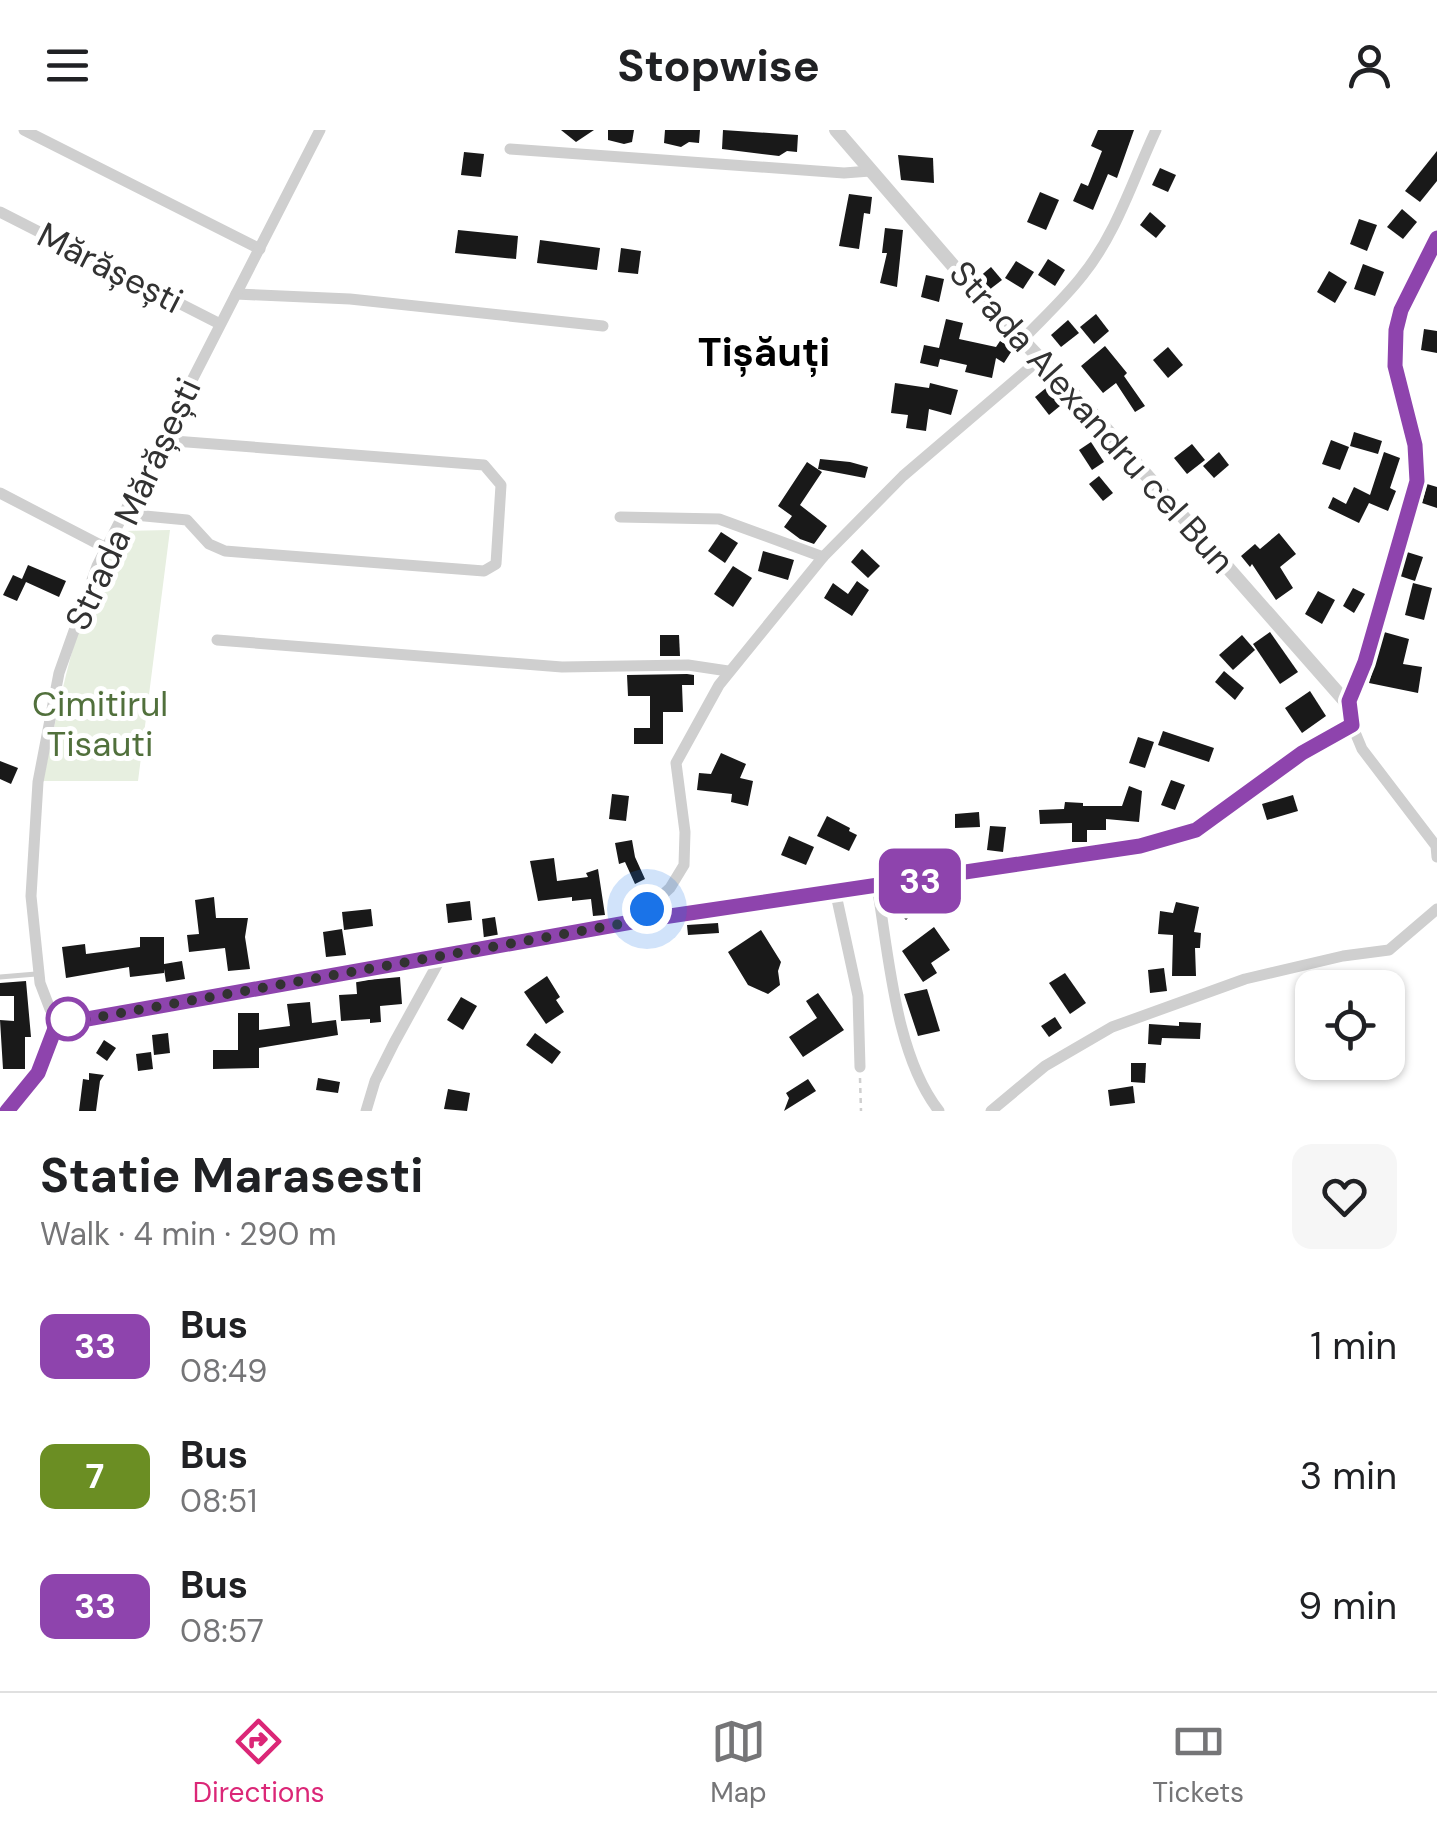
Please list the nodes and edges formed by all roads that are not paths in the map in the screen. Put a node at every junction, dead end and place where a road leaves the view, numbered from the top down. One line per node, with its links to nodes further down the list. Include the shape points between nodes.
1 (24, 130): 9 (street)
2 (320, 130): 9 (street, Strada Mărășești)
3 (836, 130): 6 (street, Strada Alexandru cel Bun)
4 (1156, 130): 13 (street, via 1100,250)
5 (510, 149): 6 (street)
6 (870, 172): 13 (street, Strada Alexandru cel Bun)
7 (0, 212): 11 (street, Mărășești)
8 (1437, 238): 23 (street, via 1401,310 1393,347 1417,481)
9 (260, 249): 10 (street, Strada Mărășești)
10 (236, 294): 11 (street, Strada Mărășești); 12 (street)
11 (220, 324): 15 (street, Strada Mărășești)
12 (603, 326)
13 (1024, 339): 14 (street, Strada Alexandru cel Bun)
14 (1041, 358): 20 (street, via 902,476); 23 (street, Strada Alexandru cel Bun)
15 (161, 440): 17 (street, Strada Mărășești); 17 (street, via 484,466 501,485 496,564 484,571 224,552 188,520)
16 (0, 493): 19 (street)
17 (124, 514): 19 (street, Strada Mărășești)
18 (620, 517): 20 (street, via 719,519)
19 (106, 548): 31 (street, Strada Mărășești, via 58,673 38,782 32,896)
20 (823, 556): 22 (street)
21 (217, 640): 22 (street, via 562,666)
22 (728, 671): 29 (street, via 676,763 684,865)
23 (1349, 701): 24 (street)
24 (1352, 725): 25 (street, via 1362,749 1436,846); 26 (street, via 1196,830 1166,841)
25 (1437, 857)
26 (877, 886): 27 (street); 37 (street, via 909,1048)
27 (835, 890): 29 (street); 34 (street, via 858,996)
28 (1437, 908): 38 (street, via 1389,950 1245,979 1112,1027 1045,1066)
29 (643, 920): 30 (street)
30 (443, 954): 33 (street, via 86,1019); 36 (street, via 375,1080)
31 (39, 974): 32 (lane); 33 (street, Strada Mărășești, via 44,998)
32 (0, 977)
33 (59, 1018): 35 (street, via 38,1073)
34 (860, 1067)
35 (7, 1111)
36 (366, 1111)
37 (939, 1111)
38 (991, 1111)

